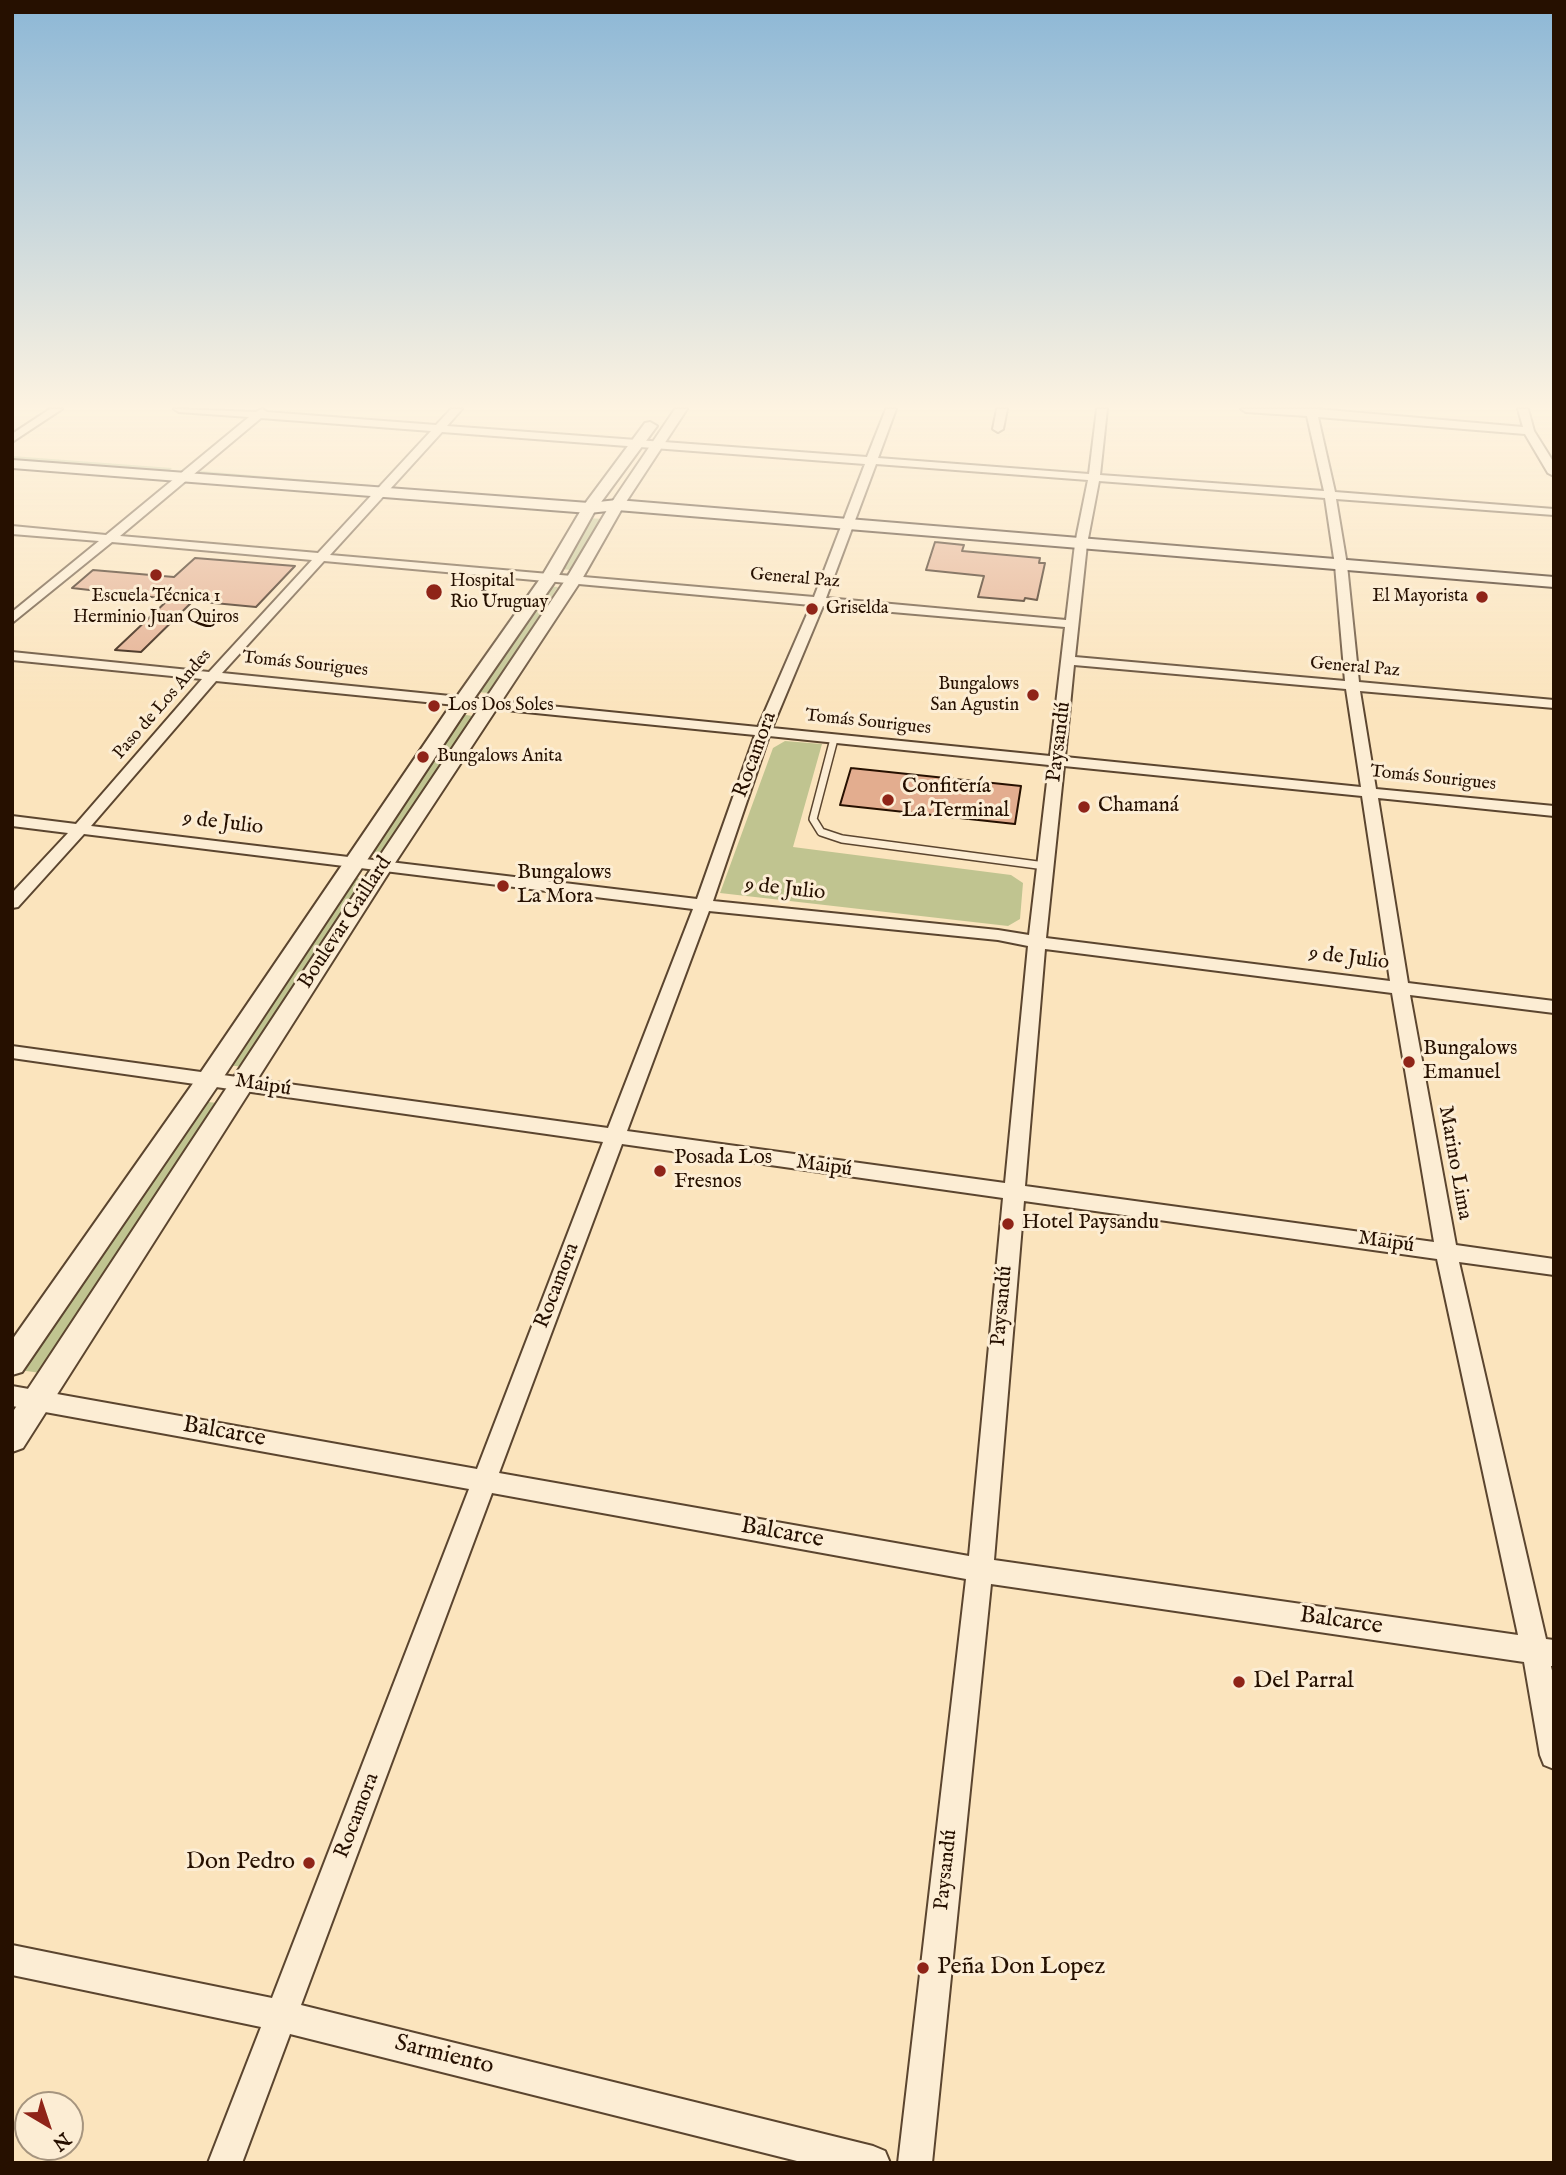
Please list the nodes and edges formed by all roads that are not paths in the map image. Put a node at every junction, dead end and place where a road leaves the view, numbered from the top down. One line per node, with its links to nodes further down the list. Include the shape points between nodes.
1 (143, 510): 13 (street)
2 (362, 510): 15 (street, Paso de Los Andes)
3 (589, 510): 17 (street, Boulevar Gaillard)
4 (614, 510): 18 (street, Boulevar Gaillard)
5 (680, 510): 11 (main road)
6 (851, 510): 11 (street, Rocamora)
7 (1088, 510): 14 (street, Paysandú)
8 (1333, 510): 16 (street, Marino Lima)
9 (1535, 510): 10 (street)
10 (1554, 512)
11 (845, 525): 14 (main road); 20 (street, Rocamora)
12 (12, 530): 13 (street, General Paz)
13 (109, 539): 15 (street, General Paz); 21 (street)
14 (1081, 544): 16 (main road); 22 (street, Paysandú)
15 (322, 557): 17 (street, General Paz); 25 (street, Paso de Los Andes)
16 (1341, 565): 19 (main road); 26 (street, Marino Lima)
17 (550, 577): 18 (street, General Paz); 27 (street, Boulevar Gaillard)
18 (574, 579): 20 (street, General Paz); 28 (street, Boulevar Gaillard)
19 (1554, 582)
20 (818, 600): 22 (street, General Paz); 30 (street, Rocamora)
21 (12, 619)
22 (1072, 624): 24 (street, Paysandú)
23 (12, 656): 25 (street, Tomás Sourigues)
24 (1069, 660): 26 (street, General Paz); 32 (street, Paysandú)
25 (213, 675): 27 (street, Tomás Sourigues); 36 (street, Paso de Los Andes)
26 (1353, 688): 29 (street, General Paz); 33 (street, Marino Lima)
27 (462, 702): 28 (street, Tomás Sourigues); 37 (street, Boulevar Gaillard)
28 (491, 705): 30 (street, Tomás Sourigues); 38 (street, Boulevar Gaillard)
29 (1554, 705)
30 (763, 732): 31 (street, Tomás Sourigues); 41 (street, Rocamora)
31 (834, 739): 32 (street, Tomás Sourigues); 39 (lane, via 813,819 821,832 842,839)
32 (1057, 761): 33 (street, Tomás Sourigues); 39 (street, Paysandú)
33 (1370, 791): 34 (street, Tomás Sourigues); 43 (street, Marino Lima)
34 (1554, 811)
35 (12, 821): 36 (street, 9 de Julio)
36 (80, 829): 37 (street, 9 de Julio); 40 (street, Paso de Los Andes)
37 (356, 863): 38 (street, 9 de Julio); 46 (street, Boulevar Gaillard)
38 (383, 866): 41 (street, 9 de Julio); 47 (street, Boulevar Gaillard)
39 (1045, 866): 42 (street, Paysandú)
40 (12, 903)
41 (703, 905): 42 (street, 9 de Julio); 48 (street, Rocamora)
42 (1037, 942): 43 (street, 9 de Julio); 49 (street, Paysandú)
43 (1399, 988): 44 (street, 9 de Julio); 50 (street, Marino Lima)
44 (1554, 1007)
45 (12, 1052): 46 (street, Maipú)
46 (210, 1078): 47 (street, Maipú); 52 (street, Boulevar Gaillard)
47 (242, 1084): 48 (street, Maipú); 53 (street, Boulevar Gaillard)
48 (615, 1138): 49 (street, Maipú); 55 (street, Rocamora)
49 (1012, 1194): 50 (street, Maipú); 56 (street, Paysandú)
50 (1446, 1251): 51 (street, Maipú); 57 (street, Marino Lima)
51 (1554, 1267)
52 (12, 1363)
53 (25, 1398): 54 (street, Boulevar Gaillard); 55 (street, Balcarce)
54 (12, 1439)
55 (485, 1480): 56 (street, Balcarce); 60 (street, Rocamora)
56 (980, 1570): 57 (street, Balcarce); 63 (street, Paysandú)
57 (1544, 1652): 58 (street, Marino Lima)
58 (1554, 1755)
59 (12, 1960): 60 (street, Sarmiento)
60 (282, 2016): 61 (street, Rocamora); 62 (street, Sarmiento)
61 (225, 2163)
62 (873, 2163)
63 (915, 2163)

